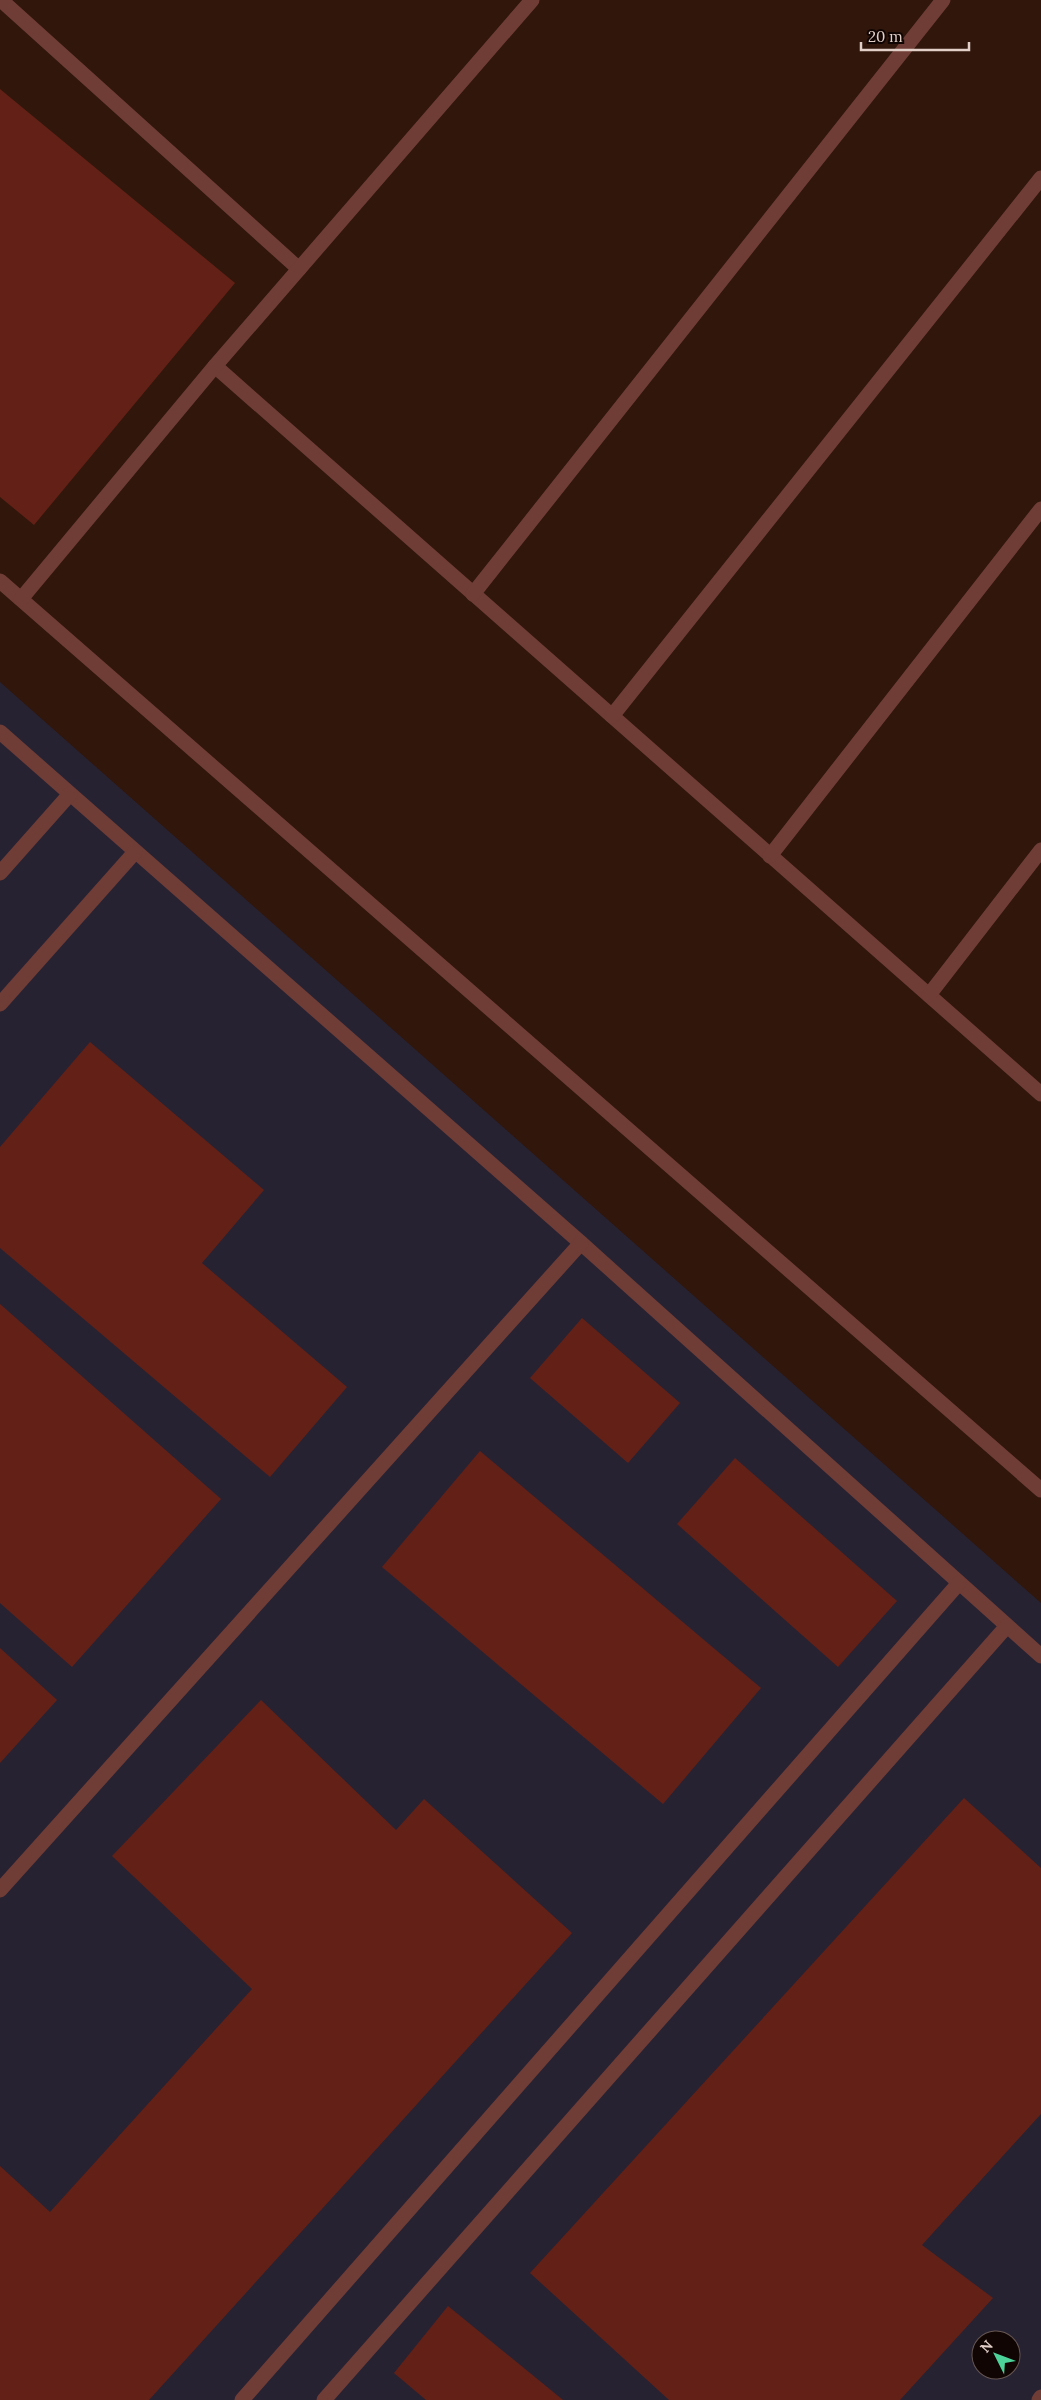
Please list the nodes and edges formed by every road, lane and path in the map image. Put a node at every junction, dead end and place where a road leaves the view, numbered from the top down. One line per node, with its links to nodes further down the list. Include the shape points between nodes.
1 (1, 0): 5 (street)
2 (532, 0): 5 (street)
3 (943, 0): 9 (street)
4 (1041, 178): 11 (street)
5 (299, 269): 6 (street)
6 (215, 366): 9 (street); 10 (street)
7 (1041, 509): 16 (street)
8 (0, 581): 10 (street)
9 (473, 594): 11 (street)
10 (21, 599): 22 (street)
11 (612, 716): 16 (street)
12 (0, 732): 13 (street)
13 (70, 794): 15 (street); 17 (street)
14 (1041, 850): 18 (street)
15 (135, 852): 19 (street); 21 (street)
16 (770, 856): 18 (street)
17 (0, 873)
18 (929, 996): 20 (street)
19 (0, 1004)
20 (1041, 1094)
21 (581, 1243): 23 (street); 26 (street)
22 (1041, 1490)
23 (959, 1583): 24 (street); 27 (street)
24 (1007, 1626): 25 (street); 28 (street)
25 (1041, 1656)
26 (0, 1890)
27 (242, 2400)
28 (324, 2400)

